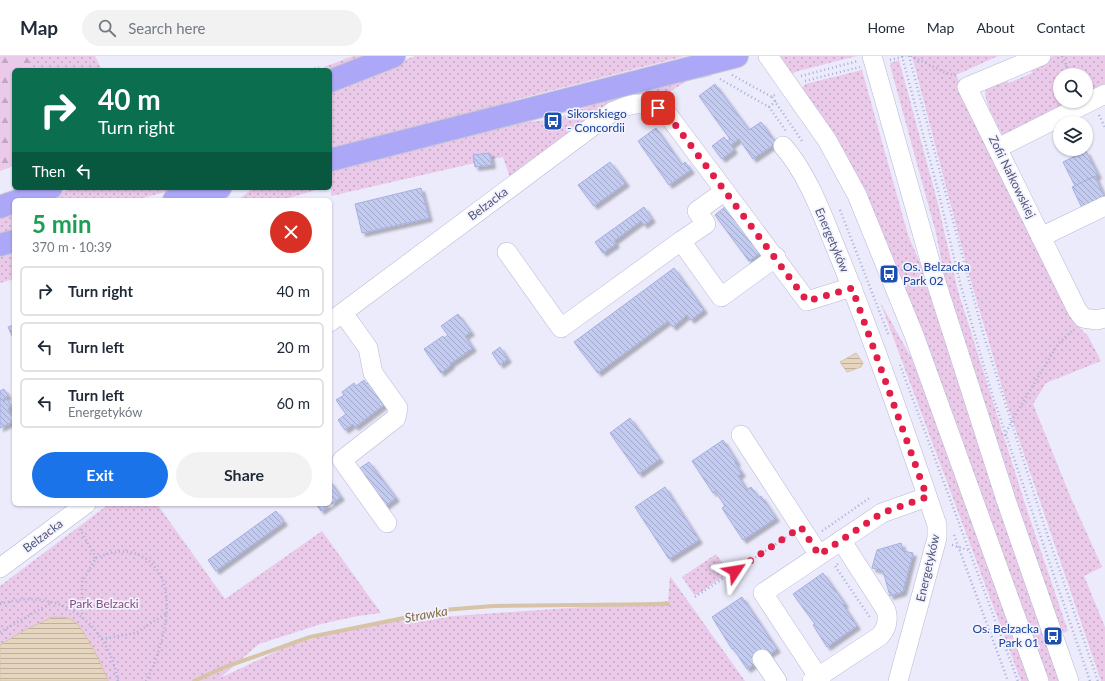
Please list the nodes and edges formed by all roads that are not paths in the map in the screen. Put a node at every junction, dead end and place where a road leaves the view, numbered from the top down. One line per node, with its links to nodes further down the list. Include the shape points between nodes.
1 (394, 56): 6 (main road)
2 (737, 56): 10 (main road)
3 (768, 56): 39 (street, via 827,140 857,195 914,335)
4 (1041, 56): 9 (street, Zofii Nałkowskiej, via 967,87)
5 (874, 59): 40 (street, via 936,282 1006,500)
6 (332, 80)
7 (1105, 94): 9 (street)
8 (783, 146): 25 (street, Energetyków, via 793,157 819,208)
9 (998, 148): 19 (street, Zofii Nałkowskiej)
10 (332, 159)
11 (46, 190): 14 (main road)
12 (212, 190): 15 (main road)
13 (725, 191): 20 (street, via 697,211 706,224); 24 (street); 26 (street, Belzacka, via 668,115 653,105 626,106 612,112)
14 (24, 198)
15 (182, 198)
16 (12, 203): 18 (main road)
17 (1105, 206): 19 (street)
18 (0, 207)
19 (1041, 237): 27 (street, Zofii Nałkowskiej, via 1083,318)
20 (681, 241): 23 (street, via 561,328); 24 (street, via 721,297)
21 (12, 242): 22 (main road)
22 (0, 245)
23 (507, 252)
24 (776, 257): 25 (street, via 807,301)
25 (852, 288): 29 (street, Energetyków)
26 (336, 318): 31 (street, via 368,348 373,373 398,408 396,418 342,460)
27 (1105, 318)
28 (741, 435): 33 (street, via 801,527)
29 (927, 497): 32 (street, via 888,509); 38 (street, Energetyków, via 937,525 937,538)
30 (83, 506): 34 (street, Belzacka)
31 (386, 523)
32 (842, 554): 33 (street); 36 (street, via 886,610 886,627 880,636)
33 (826, 558): 36 (street, via 763,593)
34 (0, 568)
35 (762, 659): 37 (street)
36 (817, 680)
37 (778, 681)
38 (898, 681)
39 (1039, 681)
40 (1069, 681)

